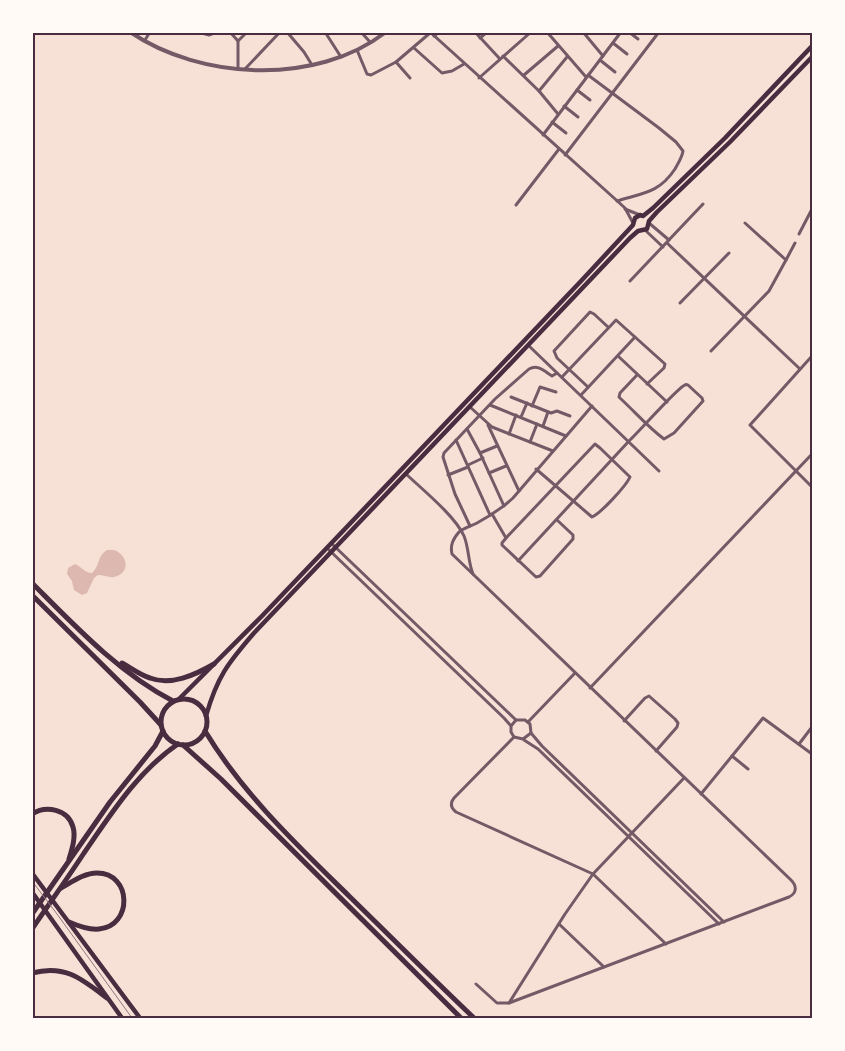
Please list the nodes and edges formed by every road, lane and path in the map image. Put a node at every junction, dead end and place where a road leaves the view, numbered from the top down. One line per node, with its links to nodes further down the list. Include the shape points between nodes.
1 (130, 32): 26 (street)
2 (150, 32): 26 (street)
3 (198, 32): 4 (street, via 209,35)
4 (217, 32)
5 (230, 32): 25 (street)
6 (247, 32): 25 (street)
7 (280, 32): 45 (street)
8 (286, 32): 43 (street)
9 (324, 32): 36 (street)
10 (361, 32): 27 (street)
11 (386, 32): 27 (street)
12 (439, 32): 22 (street)
13 (476, 32): 23 (street)
14 (487, 32): 23 (street)
15 (531, 32): 34 (street)
16 (547, 32): 29 (street)
17 (584, 32): 35 (street)
18 (621, 32): 28 (street)
19 (630, 32): 24 (street)
20 (659, 32): 53 (street)
21 (430, 33): 22 (street); 31 (street)
22 (434, 36): 42 (street)
23 (480, 38): 39 (street)
24 (638, 39)
25 (238, 40): 44 (street)
26 (144, 41): 44 (street, via 187,60)
27 (371, 42): 32 (street)
28 (613, 43): 33 (street); 35 (street)
29 (558, 46): 37 (street); 47 (street)
30 (812, 46): 68 (main road, via 726,138)
31 (414, 48): 41 (street); 42 (street, via 442,73)
32 (357, 50): 36 (street); 41 (street, via 368,75)
33 (627, 54)
34 (504, 56): 39 (street); 47 (street)
35 (603, 56): 40 (street)
36 (341, 57): 43 (street)
37 (567, 57): 48 (street); 52 (street)
38 (812, 57): 69 (main road)
39 (500, 59): 50 (street)
40 (600, 60): 46 (street); 48 (street)
41 (396, 62): 49 (street)
42 (464, 64): 50 (street)
43 (312, 65): 45 (street, via 280,70)
44 (238, 68): 45 (street)
45 (245, 69)
46 (615, 72)
47 (524, 76): 52 (street)
48 (587, 76): 51 (street); 53 (street)
49 (410, 78)
50 (479, 78): 60 (street)
51 (577, 90): 54 (street); 55 (street)
52 (539, 91): 56 (street)
53 (612, 94): 62 (street); 63 (street, via 671,138 683,153 672,173 658,188)
54 (590, 100)
55 (564, 106): 56 (street); 57 (street)
56 (558, 114): 58 (street)
57 (578, 117)
58 (552, 122): 59 (street); 60 (street)
59 (566, 133)
60 (543, 135): 61 (street)
61 (559, 149): 62 (street); 65 (street)
62 (566, 155): 63 (street)
63 (617, 201): 66 (street)
64 (703, 204): 75 (street)
65 (516, 205)
66 (625, 208): 68 (street); 71 (street)
67 (812, 209): 74 (street)
68 (642, 216): 69 (main road); 71 (main road, via 635,218)
69 (649, 222): 72 (main road); 75 (street)
70 (745, 223): 79 (street)
71 (633, 224): 73 (main road); 145 (main road)
72 (645, 230): 73 (main road); 77 (street)
73 (638, 231): 86 (main road)
74 (799, 234)
75 (668, 241): 77 (street); 80 (street)
76 (795, 243): 79 (street)
77 (663, 247): 81 (street)
78 (729, 253): 80 (street)
79 (786, 260): 83 (street, via 769,290)
80 (704, 277): 82 (street); 83 (street)
81 (630, 281)
82 (680, 303)
83 (744, 316): 87 (street); 91 (street)
84 (608, 327): 85 (street, via 617,320); 90 (street); 90 (street, via 590,312 582,320 554,351)
85 (635, 337): 88 (street); 95 (street, via 665,364)
86 (528, 345): 92 (street); 105 (main road)
87 (711, 351)
88 (618, 356): 93 (street); 96 (street)
89 (812, 356): 91 (street)
90 (569, 369): 94 (street); 96 (street)
91 (800, 369): 131 (street, via 750,425)
92 (557, 373): 94 (street); 102 (street, via 552,376 538,367 531,368)
93 (637, 375): 95 (street); 113 (street, via 619,396)
94 (562, 377): 98 (street)
95 (647, 384): 100 (street)
96 (588, 387): 98 (street)
97 (556, 392): 103 (street, via 540,386)
98 (581, 395): 104 (street)
99 (511, 397): 101 (street)
100 (667, 402): 113 (street); 113 (street, via 686,384 703,400 666,440)
101 (527, 404): 103 (street); 110 (street)
102 (490, 405): 107 (street); 108 (street)
103 (532, 406): 106 (street)
104 (592, 406): 117 (street); 119 (street)
105 (470, 407): 108 (street); 133 (main road)
106 (548, 412): 109 (street); 114 (street)
107 (516, 415): 110 (street); 116 (street)
108 (480, 416): 111 (street); 115 (street)
109 (570, 416)
110 (521, 417): 112 (street)
111 (488, 424): 116 (street); 121 (street)
112 (537, 424): 114 (street); 120 (street)
113 (647, 424): 119 (street)
114 (543, 426): 117 (street)
115 (467, 429): 118 (street); 123 (street)
116 (509, 434): 120 (street)
117 (566, 436): 122 (street)
118 (456, 440): 127 (street); 134 (street, via 444,455)
119 (629, 441): 126 (street); 130 (street)
120 (530, 442): 122 (street)
121 (497, 446): 123 (street); 128 (street)
122 (553, 451): 129 (street)
123 (480, 453): 125 (street)
124 (812, 454): 131 (street)
125 (482, 458): 127 (street); 132 (street)
126 (612, 460): 135 (street, via 595,444); 138 (street); 138 (street, via 630,477 618,492 594,517)
127 (468, 466): 134 (street); 140 (street)
128 (506, 466): 132 (street); 137 (street)
129 (536, 469): 135 (street); 137 (street)
130 (659, 471)
131 (796, 471): 136 (street); 156 (street)
132 (489, 473): 139 (street)
133 (406, 474): 143 (street); 147 (main road)
134 (448, 475): 142 (street)
135 (556, 485): 138 (street); 144 (street)
136 (812, 487)
137 (519, 491): 139 (street)
138 (573, 501): 141 (street)
139 (504, 506): 140 (street)
140 (491, 514): 142 (street); 144 (street)
141 (557, 520): 149 (street); 149 (street, via 573,535 573,539 540,576 536,577)
142 (470, 526): 143 (street)
143 (461, 530): 150 (street); 150 (street, via 452,541 452,554)
144 (506, 538): 149 (street, via 502,545)
145 (331, 543): 146 (main road); 147 (street)
146 (327, 548): 148 (street); 154 (main road)
147 (336, 548): 148 (main road); 159 (street)
148 (332, 552): 158 (main road, via 228,663 214,689); 162 (street)
149 (518, 561)
150 (474, 577): 155 (street)
151 (32, 583): 153 (highway)
152 (32, 595): 164 (highway)
153 (107, 654): 154 (highway, via 142,674 166,681 183,678); 157 (highway, via 150,687)
154 (214, 664): 157 (main road)
155 (575, 673): 156 (street); 161 (street)
156 (590, 688): 160 (street)
157 (176, 700): 158 (highway, via 196,702); 164 (highway, via 162,714)
158 (206, 716): 165 (highway)
159 (516, 720): 161 (street); 162 (street)
160 (624, 720): 171 (street); 171 (street, via 649,696 675,719 677,727)
161 (528, 722): 166 (street)
162 (511, 726): 167 (street)
163 (812, 727): 170 (street)
164 (162, 728): 169 (highway, via 169,739); 184 (highway, via 151,751 110,802)
165 (205, 731): 169 (highway, via 196,741); 204 (highway, via 237,778 287,834)
166 (531, 733): 168 (street); 174 (street)
167 (514, 737): 168 (street); 186 (street, via 454,798 453,809)
168 (524, 740): 176 (street)
169 (181, 744): 187 (highway, via 164,754 133,786); 203 (highway, via 221,779)
170 (799, 744): 172 (street); 173 (street, via 763,718)
171 (656, 751): 177 (street)
172 (812, 754)
173 (732, 756): 175 (street); 180 (street)
174 (564, 767): 176 (street); 178 (street)
175 (748, 769)
176 (560, 771): 179 (street)
177 (684, 778): 180 (street); 182 (street)
178 (586, 788): 179 (street); 182 (street)
179 (583, 792): 183 (street)
180 (701, 794): 191 (street, via 795,885 789,897)
181 (32, 814): 184 (highway, via 40,809 53,809 71,822 74,839)
182 (632, 833): 183 (street); 191 (street)
183 (628, 836): 186 (street); 193 (street)
184 (68, 865): 189 (highway)
185 (32, 873): 190 (main road)
186 (593, 874): 192 (street); 195 (street)
187 (59, 889): 190 (highway, via 96,873 112,878 123,891 121,914 109,926 98,929); 194 (highway)
188 (32, 892): 199 (main road)
189 (32, 914)
190 (69, 922): 202 (main road)
191 (724, 922): 193 (street)
192 (559, 924): 196 (street); 200 (street)
193 (719, 924): 195 (street)
194 (32, 929)
195 (666, 944): 196 (street)
196 (604, 968): 200 (street)
197 (32, 974): 199 (highway, via 49,970 72,974)
198 (476, 984): 200 (street, via 497,1002)
199 (107, 998): 201 (main road)
200 (509, 1003)
201 (122, 1018)
202 (140, 1018)
203 (461, 1018)
204 (474, 1018)

